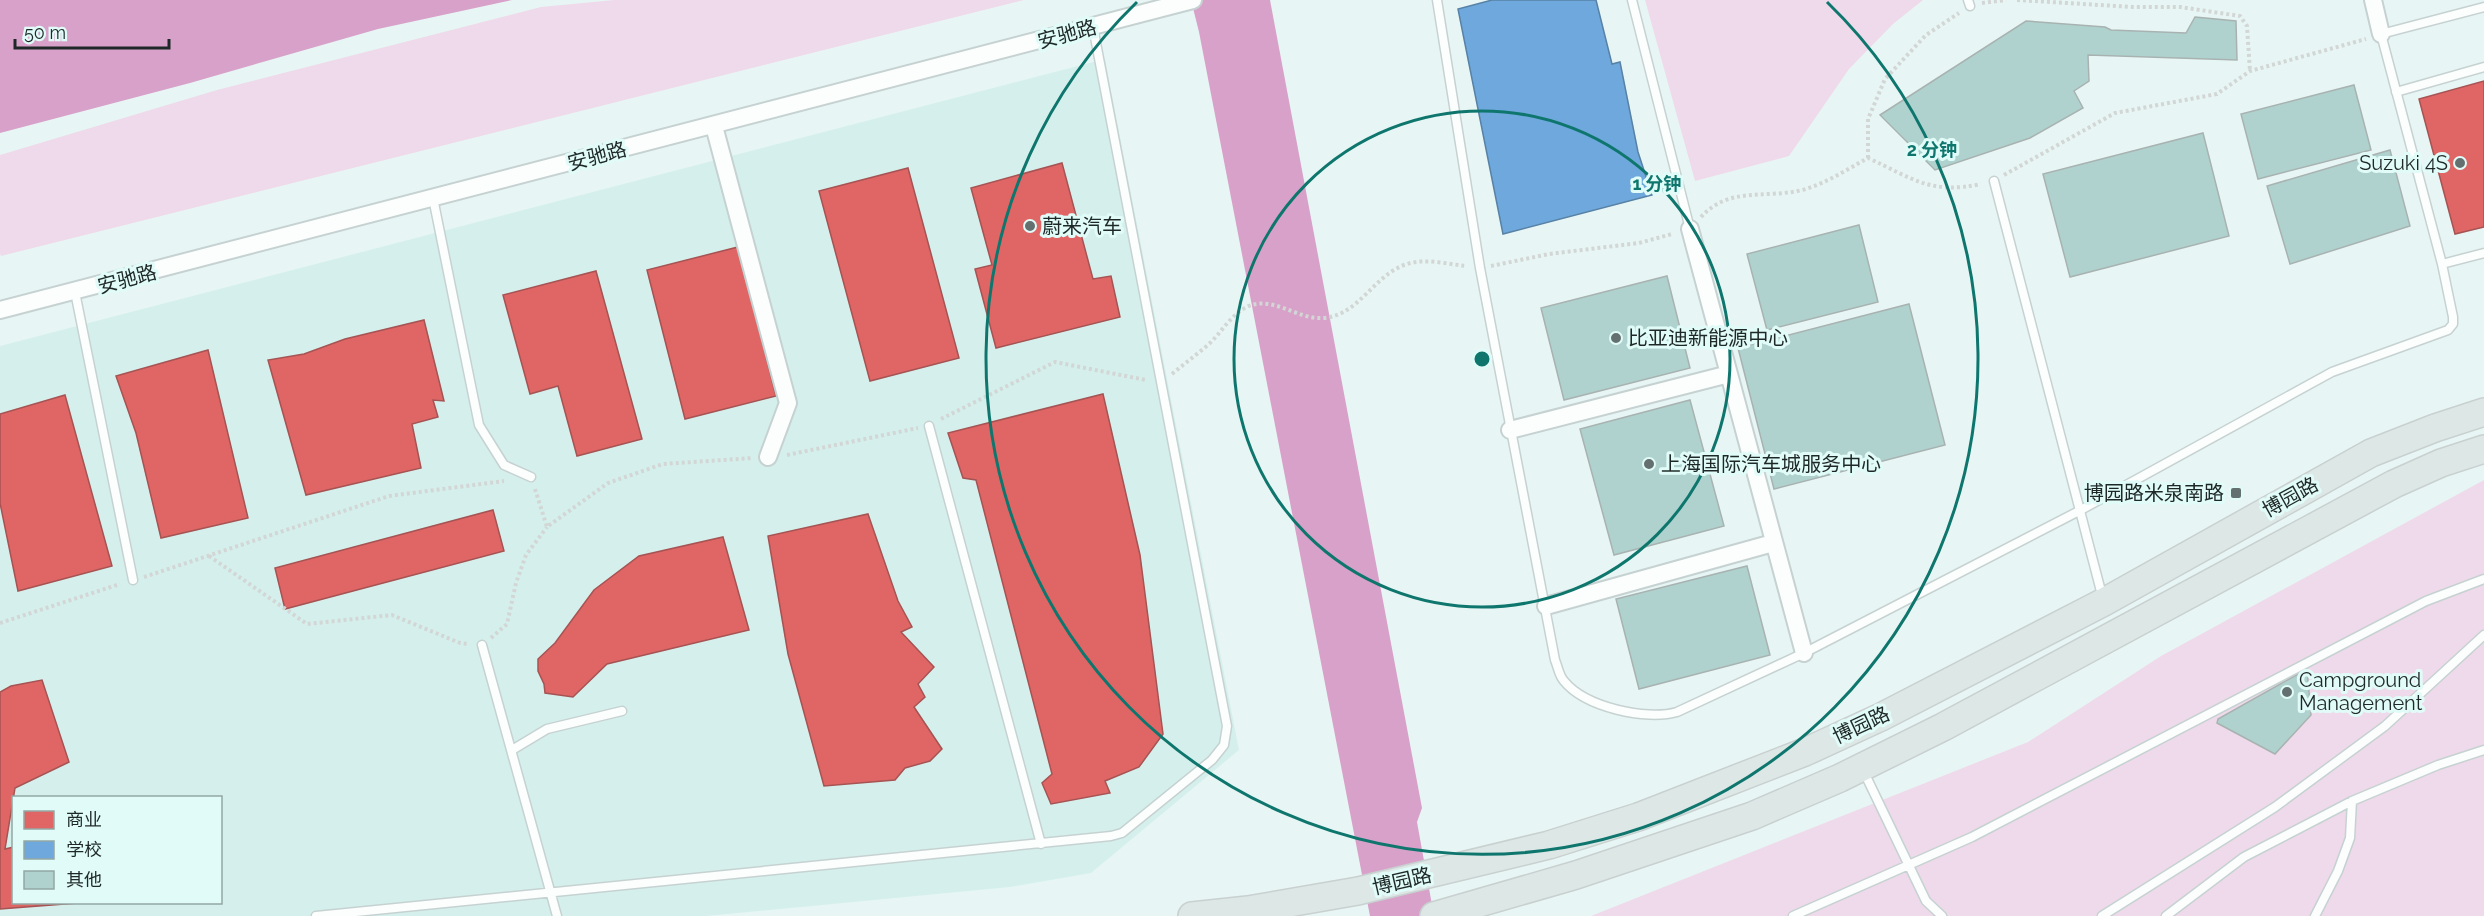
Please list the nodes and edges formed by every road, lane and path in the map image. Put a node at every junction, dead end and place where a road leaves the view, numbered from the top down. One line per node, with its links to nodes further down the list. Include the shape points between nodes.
1 (1193, 0): 9 (street, 安驰路)
2 (1437, 0): 21 (lane)
3 (1632, 0): 18 (lane)
4 (2006, 0): 7 (path)
5 (2017, 0): 12 (path, via 2180,7 2240,16 2247,26)
6 (2373, 0): 10 (street)
7 (1969, 3): 15 (path, via 1926,35 1885,79 1868,119)
8 (2484, 7): 10 (lane)
9 (1093, 27): 14 (street, 安驰路); 25 (lane)
10 (2381, 34): 12 (path); 13 (lane)
11 (2484, 67): 13 (lane)
12 (2250, 71): 16 (path, via 2217,94 2115,113)
13 (2396, 92): 20 (lane)
14 (714, 126): 17 (street, 安驰路); 30 (street, via 788,402)
15 (1868, 158): 16 (path, via 1915,182 1937,187 1963,188); 18 (path, via 1806,189 1729,197 1711,206)
16 (1994, 181): 32 (lane)
17 (433, 198): 22 (street, 安驰路); 31 (lane, via 479,425 504,465)
18 (1690, 229): 21 (path, via 1639,243 1549,254); 24 (street)
19 (2484, 253): 20 (lane)
20 (2442, 264): 32 (lane, via 2453,317 2448,330 2332,372)
21 (1480, 268): 25 (path, via 1423,261 1405,264 1354,305 1340,314 1322,318 1267,303 1245,308); 28 (lane)
22 (75, 292): 23 (street, 安驰路); 37 (lane)
23 (0, 310)
24 (1728, 374): 28 (street); 34 (street)
25 (1160, 383): 27 (path, via 1055,362); 49 (lane, via 1227,726 1224,745 1212,760 1122,833)
26 (2484, 412): 38 (main road, 博园路, via 2371,453)
27 (929, 426): 30 (path, via 798,455); 49 (lane)
28 (1510, 430): 39 (lane)
29 (2484, 449): 47 (main road, 博园路, via 2394,484)
30 (768, 457): 33 (path, via 663,464 608,483)
31 (531, 477): 33 (path); 35 (path, via 389,496)
32 (2079, 511): 38 (lane); 43 (lane)
33 (548, 527): 42 (path, via 526,555 507,624)
34 (1773, 543): 39 (street); 43 (street)
35 (208, 556): 37 (path); 42 (path, via 307,624 392,615 460,643)
36 (2484, 579): 50 (lane, via 2426,601 1972,837)
37 (133, 580): 40 (path)
38 (2104, 602): 55 (main road, 博园路, via 1881,717 1805,752 1638,817 1549,844 1358,891)
39 (1546, 606): 43 (lane, via 1562,680 1598,704 1648,715 1677,712)
40 (0, 622)
41 (2484, 635): 58 (lane, via 2385,726 2275,807)
42 (482, 645): 45 (lane)
43 (1804, 653)
44 (622, 711): 45 (lane, via 547,729)
45 (512, 750): 51 (lane)
46 (2484, 750): 48 (lane)
47 (1862, 767): 50 (lane); 52 (main road, 博园路, via 1752,816 1576,875)
48 (2352, 801): 59 (lane, via 2244,857); 60 (lane, via 2350,838)
49 (1041, 844): 51 (lane)
50 (1908, 866): 56 (lane); 57 (lane, via 1926,901)
51 (553, 894): 53 (lane); 54 (lane)
52 (1440, 915)
53 (316, 916)
54 (557, 916)
55 (1192, 916)
56 (1793, 916)
57 (1942, 916)
58 (2102, 916)
59 (2166, 916)
60 (2315, 916)

